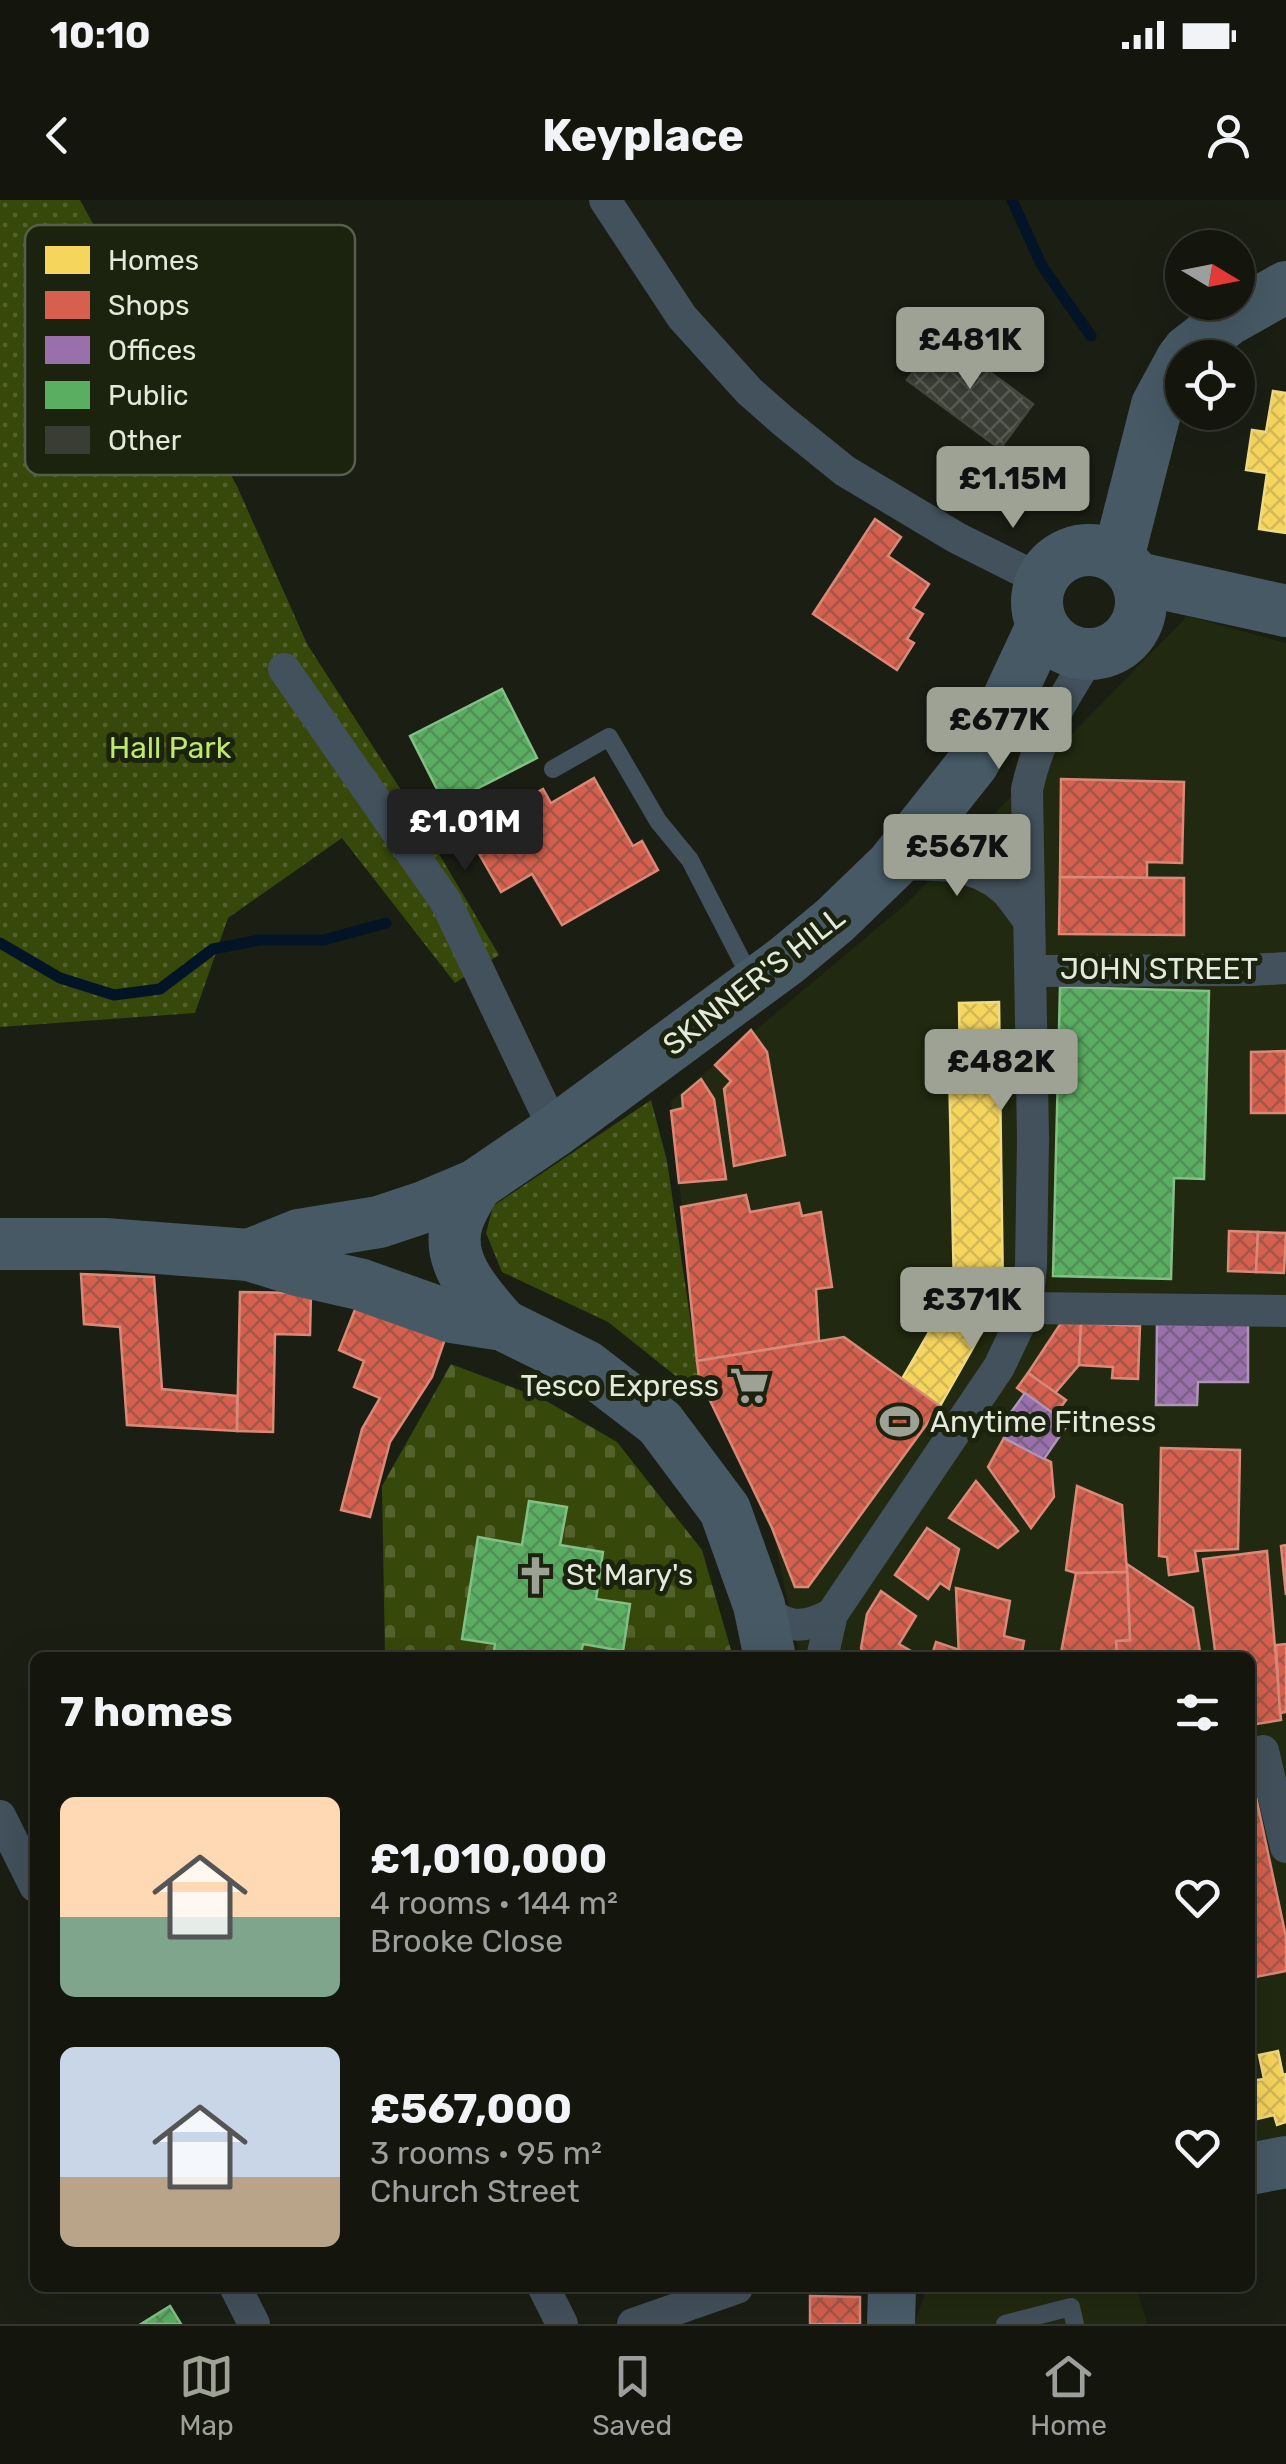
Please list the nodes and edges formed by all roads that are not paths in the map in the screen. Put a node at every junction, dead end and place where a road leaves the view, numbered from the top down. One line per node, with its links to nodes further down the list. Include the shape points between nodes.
1 (604, 200): 6 (street, via 682,317 749,391 846,471 957,538)
2 (1286, 288): 3 (main road)
3 (1201, 340)
4 (1165, 391): 5 (main road)
5 (1127, 568): 6 (main road, via 1099,550 1078,550 1050,566); 7 (main road); 8 (main road, via 1141,602 1139,616 1122,642)
6 (1042, 603): 8 (main road, via 1052,640); 11 (main road, SKINNER'S HILL, via 1008,701 973,764)
7 (1286, 611)
8 (1092, 654): 12 (street, via 1035,756 1028,790)
9 (284, 669): 16 (street, via 446,902)
10 (553, 769): 15 (lane, via 609,737 658,821 690,860)
11 (892, 865): 12 (street, via 972,870 1003,888); 15 (main road, SKINNER'S HILL)
12 (1029, 922): 14 (street)
13 (1286, 968): 14 (street, JOHN STREET)
14 (1031, 970): 20 (street)
15 (758, 982): 16 (main road, SKINNER'S HILL)
16 (555, 1131): 17 (main road, SKINNER'S HILL)
17 (476, 1185): 19 (main road, SKINNER'S HILL, via 378,1222 298,1235); 22 (main road, via 457,1222 456,1256 471,1287)
18 (0, 1244): 19 (main road)
19 (249, 1254): 22 (main road, via 452,1317)
20 (1026, 1308): 21 (street); 24 (street, via 999,1367)
21 (1286, 1311)
22 (503, 1325): 23 (main road, via 586,1366 660,1423 725,1510)
23 (759, 1605): 24 (street, via 795,1626); 25 (main road)
24 (832, 1614): 26 (street)
25 (769, 1652)
26 (823, 1652)
27 (1266, 1751): 29 (street)
28 (0, 1816): 30 (street)
29 (1286, 1847)
30 (30, 1876)
31 (1286, 2162): 32 (main road)
32 (1255, 2168)
33 (238, 2292): 37 (street)
34 (546, 2292): 38 (street)
35 (725, 2292): 39 (street)
36 (892, 2292): 40 (street)
37 (254, 2324)
38 (562, 2324)
39 (632, 2324)
40 (891, 2324)
41 (1005, 2324): 42 (lane, via 1071,2307)
42 (1075, 2324)

